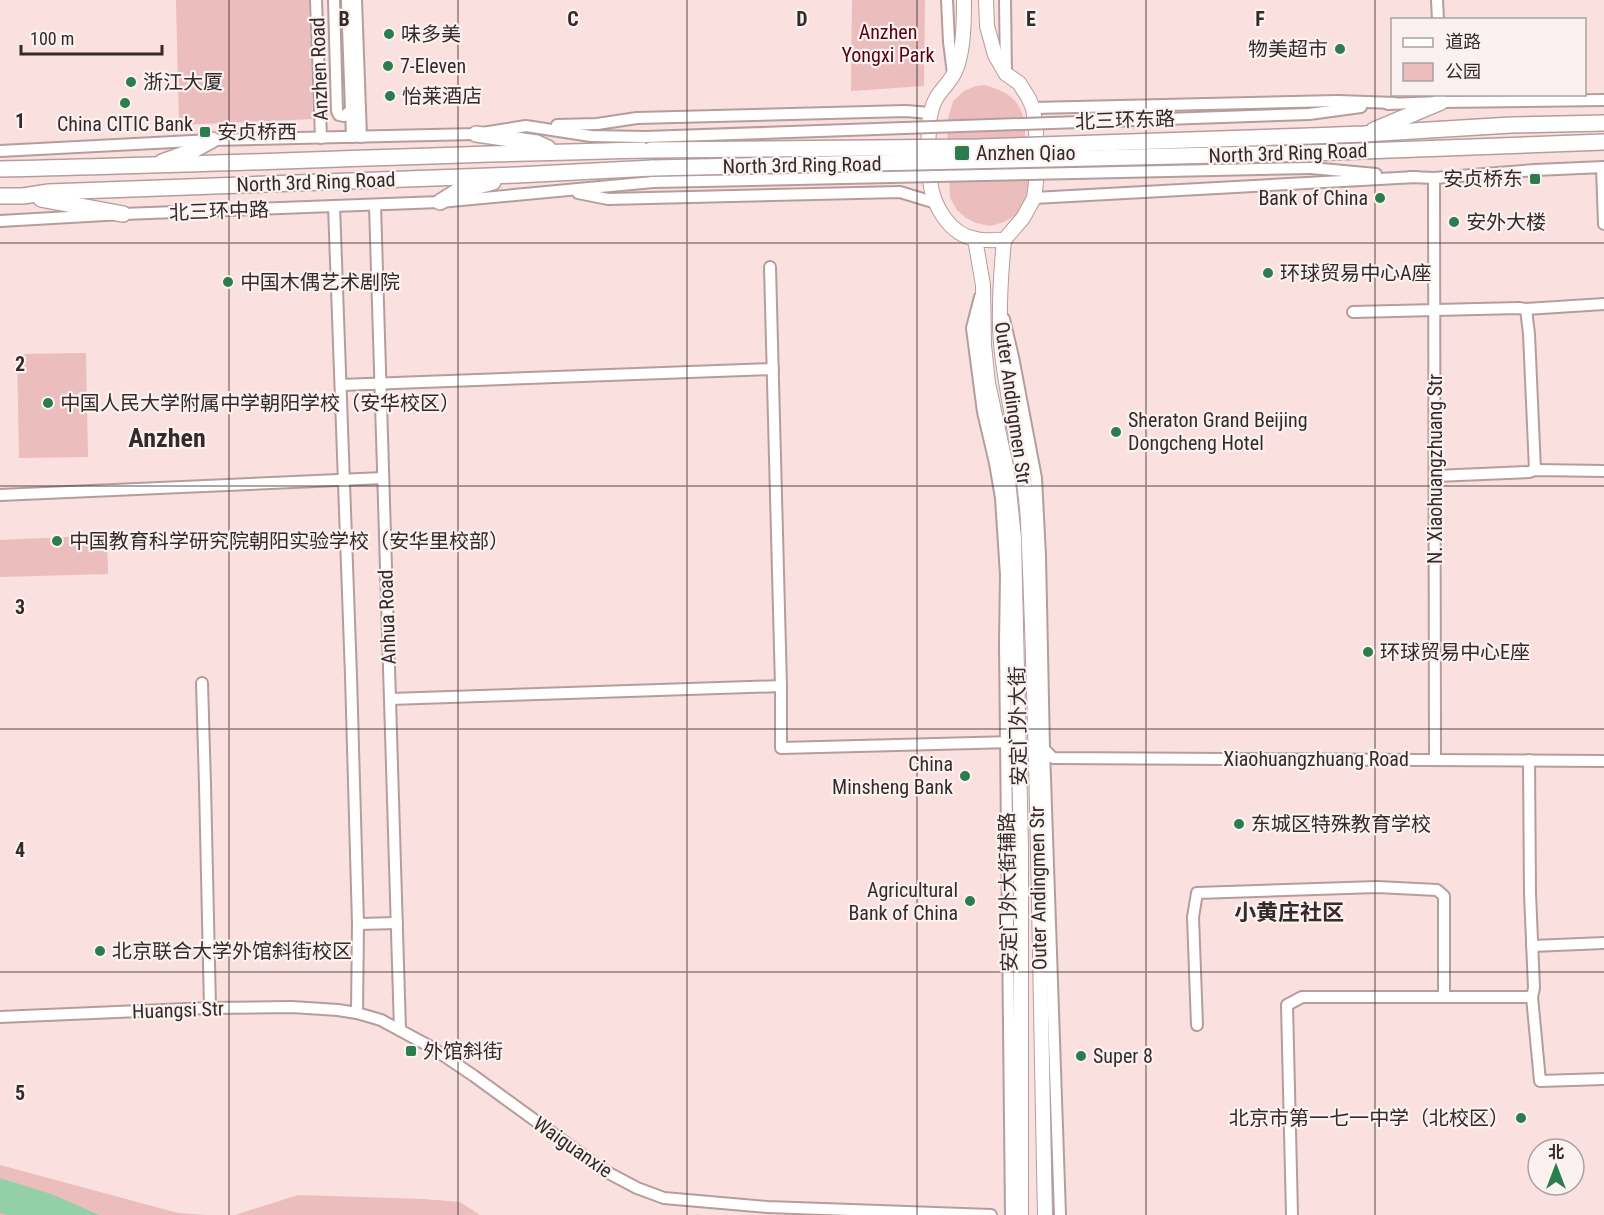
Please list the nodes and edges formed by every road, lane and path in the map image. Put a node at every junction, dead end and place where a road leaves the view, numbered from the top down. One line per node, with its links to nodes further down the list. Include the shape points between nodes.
1 (316, 0): 11 (street, Anzhen Road)
2 (334, 0): 14 (street, Anzhen Road)
3 (347, 0): 19 (street, Anzhen Road)
4 (356, 0): 25 (street, Anzhen Road)
5 (947, 0): 13 (street)
6 (964, 0): 13 (main road, via 963,31)
7 (986, 0): 12 (main road, via 987,26)
8 (1005, 0): 12 (street)
9 (1437, 0): 10 (street)
10 (1438, 18)
11 (318, 62): 14 (street); 26 (street, Anzhen Road)
12 (1006, 74): 18 (main road, via 1019,83)
13 (953, 76): 20 (main road, via 936,96)
14 (336, 98): 19 (street, via 339,115)
15 (1441, 98): 16 (street, 北三环东路); 17 (street, 北三环东路); 24 (highway)
16 (1604, 100)
17 (1395, 103): 18 (street); 29 (street, 北三环东路, bridge, via 1309,114)
18 (1033, 108): 42 (main road, via 1037,175)
19 (351, 110): 25 (street, Anzhen Road)
20 (930, 113): 22 (street, via 649,118); 44 (main road, via 930,182)
21 (1604, 123): 24 (highway, North 3rd Ring Road)
22 (526, 126): 23 (street); 29 (street)
23 (476, 134): 25 (street); 31 (highway, via 537,143)
24 (1364, 134): 29 (highway, North 3rd Ring Road, bridge, via 979,147)
25 (357, 137): 26 (street)
26 (321, 138): 27 (street)
27 (212, 140): 30 (street); 32 (highway)
28 (1604, 142): 36 (highway, North 3rd Ring Road, bridge)
29 (648, 144): 31 (highway, North 3rd Ring Road)
30 (0, 151)
31 (557, 152): 32 (highway, North 3rd Ring Road)
32 (156, 166): 34 (highway, North 3rd Ring Road)
33 (1603, 167): 38 (street); 49 (street)
34 (0, 169)
35 (517, 175): 36 (highway, North 3rd Ring Road); 41 (highway, North 3rd Ring Road); 43 (highway, via 456,192)
36 (653, 175): 37 (street, 北三环中路, bridge, via 1311,168); 39 (street, 北三环中路)
37 (1416, 177): 38 (street); 42 (street)
38 (1434, 178): 55 (street, N. Xiaohuangzhuang Str)
39 (566, 190): 43 (street, 北三环中路); 44 (street, via 608,199 900,192)
40 (0, 196): 41 (highway, North 3rd Ring Road)
41 (23, 196): 47 (highway)
42 (1034, 198): 51 (main road)
43 (440, 202): 45 (street, 北三环中路)
44 (936, 203): 50 (main road, via 956,231)
45 (375, 205): 46 (street, 北三环中路); 58 (street, Anhua Road)
46 (334, 206): 47 (street, 北三环中路); 59 (street, Anhua Road)
47 (123, 214): 48 (street, 北三环中路)
48 (0, 221)
49 (1604, 225)
50 (975, 239): 51 (main road); 69 (main road, 安定门外大街, via 988,383 1007,471 1014,538)
51 (1004, 240): 70 (main road, Outer Andingmen Str, via 1001,341 1028,519)
52 (770, 267): 57 (street)
53 (1604, 304): 54 (street)
54 (1526, 309): 55 (street); 60 (street)
55 (1435, 310): 56 (street); 62 (street, N. Xiaohuangzhuang Str)
56 (1353, 312)
57 (773, 369): 58 (street); 67 (street)
58 (380, 384): 59 (street); 63 (street, Anhua Road)
59 (341, 385): 64 (street, Anhua Road)
60 (1534, 470): 61 (street); 62 (street)
61 (1604, 471)
62 (1435, 476): 71 (street, N. Xiaohuangzhuang Str)
63 (383, 478): 64 (street); 68 (street, Anhua Road)
64 (344, 480): 65 (street); 75 (street, Anhua Road)
65 (0, 495)
66 (202, 683): 80 (street)
67 (781, 686): 68 (street); 69 (street, via 781,748)
68 (390, 699): 74 (street, Anhua Road)
69 (1013, 742): 88 (street, 安定门外大街辅路); 89 (main road, 安定门外大街, via 1021,848)
70 (1039, 744): 71 (street, Xiaohuangzhuang Road, via 1053,758); 90 (main road, Outer Andingmen Str); 91 (street, 安定门外大街辅路)
71 (1435, 760): 72 (street, Xiaohuangzhuang Road)
72 (1529, 760): 73 (street, Xiaohuangzhuang Road); 77 (street)
73 (1604, 761)
74 (397, 923): 75 (street); 84 (street, Anhua Road)
75 (358, 924): 81 (street, Anhua Road)
76 (1604, 943): 77 (street)
77 (1532, 946): 79 (street)
78 (1444, 997): 79 (street); 83 (street, via 1444,896 1437,890 1377,887 1197,893 1193,916); 92 (street, via 1302,997 1287,1005)
79 (1532, 997): 85 (street, via 1540,1081)
80 (210, 1008): 81 (street, Huangsi Str, via 292,1007); 82 (street, Huangsi Str)
81 (357, 1013): 84 (street, Huangsi Str)
82 (0, 1017)
83 (1197, 1025)
84 (400, 1030): 86 (street, Waiguanxie, via 465,1070 622,1181 664,1198)
85 (1604, 1079)
86 (767, 1211): 87 (street)
87 (991, 1215)
88 (1011, 1215)
89 (1021, 1215)
90 (1045, 1215)
91 (1060, 1215)
92 (1292, 1215)

